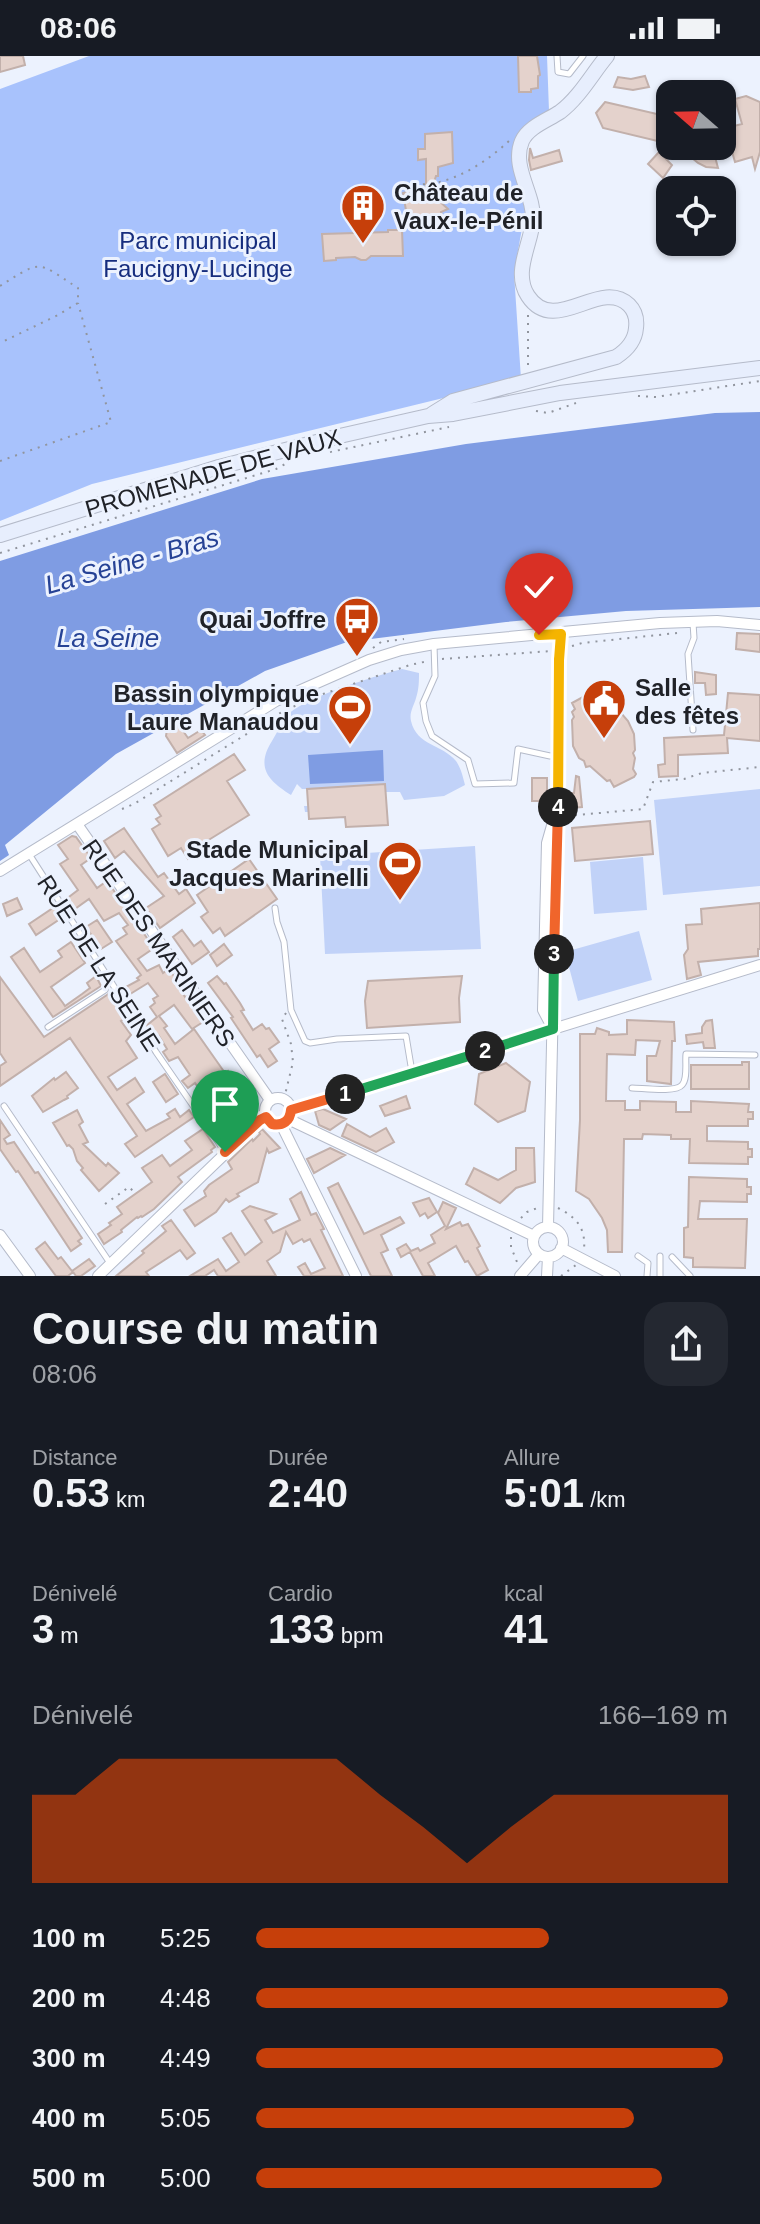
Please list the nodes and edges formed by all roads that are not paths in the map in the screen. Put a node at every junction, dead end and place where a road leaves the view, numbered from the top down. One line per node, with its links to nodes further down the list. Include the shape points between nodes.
1 (557, 56): 2 (lane, via 558,72 569,74)
2 (583, 56)
3 (607, 56): 5 (main road, via 568,105 522,141 522,174 534,218 522,274 527,295 549,310 605,297 622,300 633,310 636,325 627,349 616,357 453,401)
4 (760, 368): 5 (main road)
5 (428, 416): 6 (main road, PROMENADE DE VAUX, via 219,467)
6 (0, 535)
7 (760, 625): 8 (street, via 717,621)
8 (693, 626): 9 (street, via 660,623); 11 (lane, via 688,654)
9 (561, 634): 10 (street); 12 (street)
10 (434, 644): 12 (lane, via 435,676 423,703 426,721 432,736 468,760 475,784 514,783 518,749); 14 (street, via 369,660 286,696)
11 (693, 730)
12 (559, 755): 13 (street)
13 (558, 804): 21 (street); 21 (street, via 547,843 543,1010)
14 (77, 824): 15 (street); 25 (street, RUE DES MARINIERS)
15 (28, 854): 16 (street); 29 (lane, RUE DE LA SEINE)
16 (0, 871)
17 (275, 908): 23 (lane, via 291,1010 305,1041 406,1036)
18 (760, 965): 21 (street)
19 (105, 990): 20 (lane)
20 (48, 1027)
21 (553, 1029): 23 (street); 30 (street)
22 (755, 1055): 24 (lane, via 686,1054 681,1087)
23 (412, 1073): 28 (street)
24 (632, 1088)
25 (270, 1100): 27 (street); 28 (street, via 288,1102)
26 (4, 1106): 38 (lane)
27 (266, 1117): 28 (street, via 272,1124); 29 (street)
28 (287, 1118): 32 (street); 42 (street)
29 (225, 1152): 38 (street)
30 (548, 1227): 32 (street); 33 (street, via 561,1234)
31 (0, 1235): 40 (street)
32 (534, 1236): 34 (street, via 533,1246)
33 (561, 1248): 34 (street, via 556,1255); 44 (street)
34 (543, 1256): 39 (street); 43 (street)
35 (638, 1256): 45 (lane, via 648,1263)
36 (660, 1256): 46 (lane)
37 (672, 1257): 47 (lane)
38 (110, 1264): 41 (street)
39 (522, 1273)
40 (30, 1276)
41 (98, 1276)
42 (356, 1276)
43 (547, 1276)
44 (615, 1276)
45 (647, 1276)
46 (660, 1276)
47 (690, 1276)

